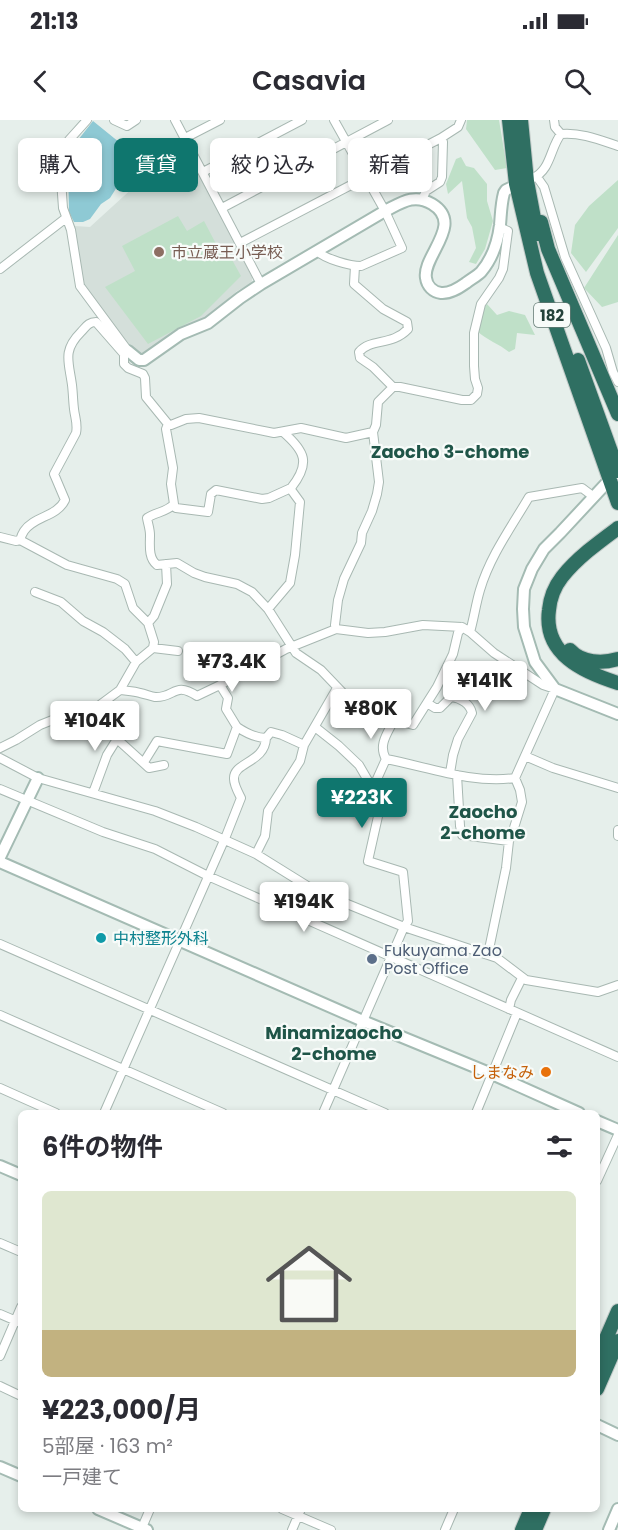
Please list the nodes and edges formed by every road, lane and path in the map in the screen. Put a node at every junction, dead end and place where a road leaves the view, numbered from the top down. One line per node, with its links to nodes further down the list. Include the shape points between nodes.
1 (87, 120): 28 (street, via 66,149 61,180)
2 (114, 120): 3 (street, via 127,126)
3 (136, 120)
4 (175, 120): 14 (street)
5 (220, 120): 14 (street)
6 (302, 120): 21 (street)
7 (334, 120): 16 (street)
8 (388, 120): 16 (street)
9 (461, 120): 15 (street, via 458,127)
10 (509, 120): 22 (highway, 182)
11 (521, 120): 22 (highway, 182)
12 (554, 120): 13 (street)
13 (561, 134): 19 (street, via 595,138); 22 (street, via 546,167)
14 (185, 138)
15 (441, 138): 17 (street); 25 (street, via 442,177)
16 (346, 142): 18 (street); 26 (street)
17 (432, 143)
18 (348, 146)
19 (618, 146)
20 (198, 163): 21 (street)
21 (203, 172): 26 (street)
22 (527, 180): 29 (street, via 504,193); 36 (street, via 544,186 566,257); 38 (highway, via 548,249); 42 (highway, 182, via 545,268)
23 (348, 187): 30 (street)
24 (374, 192): 27 (street)
25 (422, 200): 27 (street, via 413,198); 29 (street, via 437,208 444,226 425,271 428,285 434,291 446,293 459,288 480,273 495,247)
26 (222, 208): 30 (street)
27 (385, 211): 31 (street); 32 (street, via 402,248)
28 (66, 218): 33 (street); 35 (street, via 80,286)
29 (499, 227): 37 (street, via 508,231 503,269 481,304 474,333 477,394 471,400 462,400)
30 (240, 243): 34 (street)
31 (317, 251): 32 (street); 34 (street)
32 (355, 266): 37 (street, via 354,284 383,309 407,322 408,329 402,335 363,347 359,352 360,358)
33 (0, 269)
34 (261, 284): 35 (street, via 208,323 181,334 144,360)
35 (126, 352): 39 (street, via 124,364 143,374 146,397); 49 (street, via 96,322 89,323 70,344 67,354 77,426 54,474 65,500 56,511 24,530)
36 (618, 382)
37 (393, 387): 41 (street, via 378,402)
38 (618, 414)
39 (168, 424): 40 (street, via 199,418); 46 (street)
40 (283, 432): 41 (street, via 301,428 346,438); 43 (street, via 298,448 303,463)
41 (373, 432): 55 (street, via 377,494 344,579)
42 (616, 473): 44 (street); 45 (highway, 182)
43 (291, 488): 46 (street, via 262,499 216,490 211,494 208,512); 52 (street, via 300,502 290,583)
44 (594, 497): 56 (street, via 582,488 529,497 487,574); 65 (street, via 544,549 524,589 528,642 536,662)
45 (618, 503)
46 (173, 507): 50 (street, via 147,518 153,562)
47 (615, 535): 60 (highway, via 568,582 556,604 555,615 558,634 573,654 598,662); 62 (highway, via 581,558 562,577 550,603 548,626 557,647 569,660 585,671)
48 (0, 537): 49 (street)
49 (20, 540): 53 (street, via 67,566 125,584 133,608)
50 (166, 564): 52 (street, via 177,563 205,577 237,584 252,592); 53 (street, via 167,584)
51 (35, 592): 61 (street, via 61,602)
52 (268, 609): 57 (street)
53 (148, 623): 58 (street)
54 (462, 627): 55 (street, via 423,625 368,633); 56 (street); 67 (street, via 453,654)
55 (336, 629): 57 (street)
56 (470, 632): 65 (street, via 495,653)
57 (291, 647): 63 (street); 64 (street)
58 (153, 648): 59 (street); 61 (street)
59 (178, 651)
60 (618, 659)
61 (136, 662): 66 (street)
62 (618, 683)
63 (220, 686): 66 (street, via 197,696 188,689 155,697); 71 (street, via 228,698 226,709)
64 (337, 688): 70 (street); 72 (street)
65 (555, 689): 69 (street); 77 (street)
66 (120, 690): 68 (street)
67 (427, 703): 70 (street, via 413,724); 82 (street, via 440,708 454,697 471,707 472,713 453,755)
68 (89, 713): 74 (street); 76 (street, via 40,724)
69 (618, 714)
70 (394, 720): 79 (street, via 382,746)
71 (237, 727): 73 (street); 80 (street, via 227,754 157,741)
72 (315, 727): 75 (street); 85 (street, via 359,765)
73 (266, 738): 75 (street, via 272,732); 92 (street, via 261,753 236,770 234,782 241,798)
74 (117, 739): 80 (street); 88 (street)
75 (304, 746): 94 (street, via 300,761 268,811 265,836)
76 (0, 748)
77 (525, 756): 84 (street); 86 (street)
78 (0, 758): 83 (street)
79 (386, 759): 82 (street); 85 (street)
80 (144, 762): 81 (street, via 149,768)
81 (164, 765)
82 (453, 774): 84 (street); 93 (street, via 462,835)
83 (38, 778): 88 (street); 89 (street)
84 (515, 778): 93 (street, via 522,802)
85 (373, 788): 98 (street, via 381,803 368,861 403,872 408,921)
86 (618, 788)
87 (0, 789): 89 (street)
88 (93, 793): 92 (street, via 155,811)
89 (27, 801): 95 (street); 97 (street, via 155,849)
90 (618, 830): 91 (street)
91 (618, 836)
92 (223, 840): 94 (street); 97 (street)
93 (509, 841): 101 (street)
94 (256, 854): 98 (street, via 309,887)
95 (0, 857)
96 (0, 862): 99 (street)
97 (208, 876): 99 (street); 102 (street)
98 (404, 927): 101 (street); 102 (street)
99 (179, 940): 105 (street); 108 (street)
100 (0, 944): 105 (street)
101 (488, 954): 103 (street)
102 (391, 957): 106 (street); 108 (street)
103 (522, 978): 104 (street, via 598,992); 106 (street, via 511,1000)
104 (618, 985)
105 (149, 1010): 110 (street); 113 (street)
106 (513, 1011): 109 (street); 111 (street)
107 (0, 1015): 110 (street)
108 (363, 1021): 111 (street); 113 (street)
109 (618, 1057)
110 (123, 1069): 115 (street); 116 (street)
111 (492, 1074): 119 (street); 120 (street)
112 (0, 1088): 114 (street)
113 (333, 1090): 117 (street); 118 (street)
114 (49, 1110)
115 (105, 1110)
116 (216, 1110)
117 (324, 1110)
118 (378, 1110)
119 (477, 1110)
120 (572, 1110)
121 (600, 1122): 122 (street)
122 (618, 1130)
123 (618, 1135): 126 (street)
124 (0, 1166): 125 (street)
125 (18, 1174)
126 (600, 1174)
127 (0, 1243): 128 (street)
128 (18, 1251)
129 (618, 1311): 133 (highway)
130 (0, 1314): 131 (street)
131 (18, 1322): 134 (street)
132 (618, 1341): 135 (highway)
133 (600, 1352)
134 (0, 1356)
135 (600, 1382)
136 (0, 1386): 137 (street)
137 (18, 1395)
138 (600, 1426): 139 (street)
139 (618, 1435)
140 (0, 1467): 141 (street)
141 (18, 1475)
142 (618, 1509): 155 (street)
143 (105, 1512): 149 (street)
144 (149, 1512): 149 (street)
145 (300, 1512): 150 (street); 151 (street)
146 (451, 1512): 152 (street)
147 (530, 1512): 153 (highway)
148 (543, 1512): 154 (highway)
149 (143, 1529)
150 (292, 1530)
151 (331, 1530)
152 (445, 1530)
153 (522, 1530)
154 (535, 1530)
155 (609, 1530)

